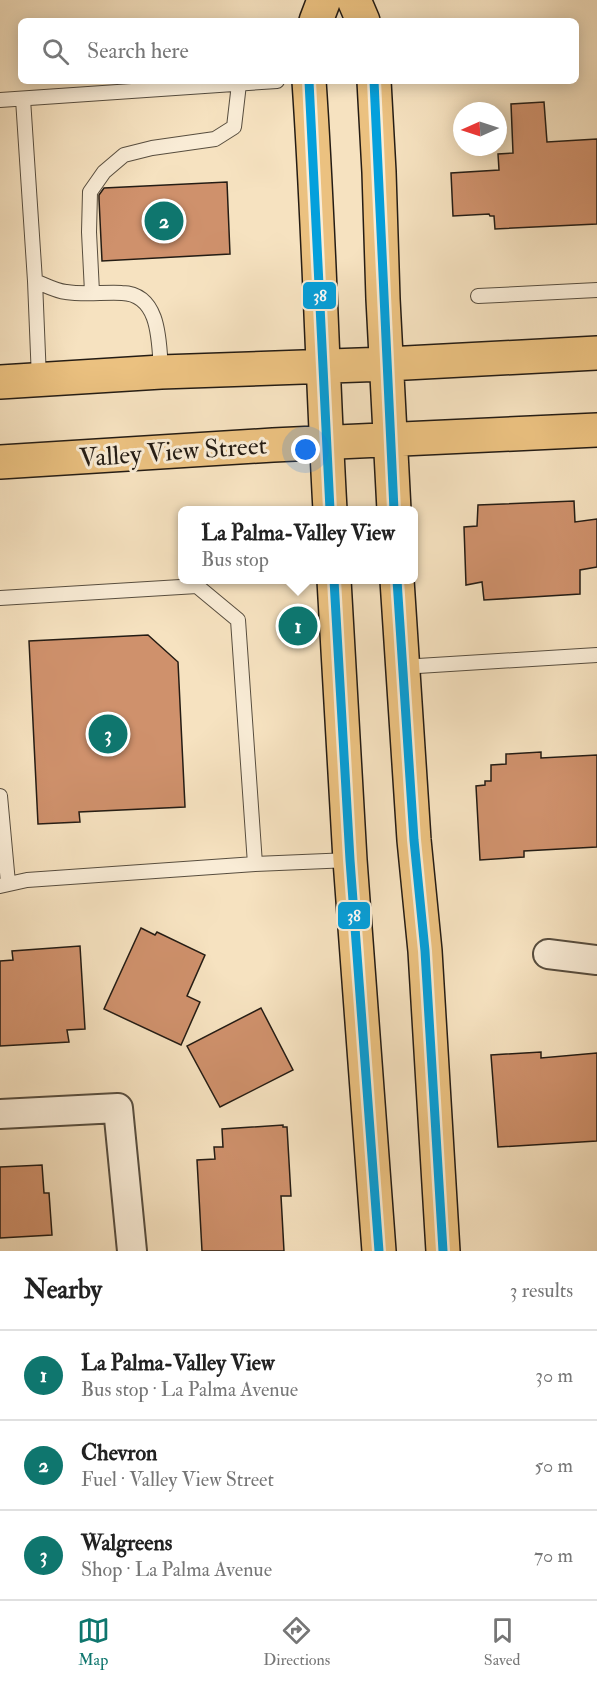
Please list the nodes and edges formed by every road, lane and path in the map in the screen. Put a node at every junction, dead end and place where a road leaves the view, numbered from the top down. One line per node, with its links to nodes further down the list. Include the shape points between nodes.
1 (324, 0): 3 (main road)
2 (354, 0): 4 (main road)
3 (317, 18)
4 (362, 18)
5 (239, 84): 8 (lane); 12 (lane, via 234,127 215,139 124,155 104,172 90,192)
6 (309, 84): 16 (main road)
7 (374, 84): 15 (main road)
8 (23, 99): 9 (lane); 10 (lane)
9 (0, 100)
10 (35, 281): 12 (lane, via 65,292); 18 (lane)
11 (597, 290): 13 (lane)
12 (92, 292): 17 (lane, via 126,293 145,302 158,332)
13 (478, 296)
14 (597, 353): 15 (main road)
15 (387, 364): 16 (main road); 21 (main road)
16 (322, 366): 17 (main road); 22 (main road)
17 (161, 372): 18 (main road)
18 (39, 379): 19 (main road)
19 (0, 382)
20 (597, 430): 21 (main road, Valley View Street)
21 (390, 440): 22 (main road, Valley View Street); 25 (main road)
22 (326, 442): 23 (main road, Valley View Street); 24 (main road)
23 (0, 462)
24 (330, 506)
25 (394, 506)
26 (334, 584): 32 (main road)
27 (397, 584): 30 (main road)
28 (0, 598): 33 (lane, via 197,586 238,620)
29 (597, 655): 30 (lane)
30 (402, 667): 40 (main road, via 425,951)
31 (0, 796): 34 (lane)
32 (350, 860): 33 (lane); 39 (main road)
33 (255, 864): 34 (lane, via 27,879)
34 (4, 885)
35 (548, 954): 36 (street)
36 (597, 960)
37 (0, 1114): 38 (street, via 118,1108)
38 (132, 1251)
39 (379, 1251)
40 (443, 1251)

